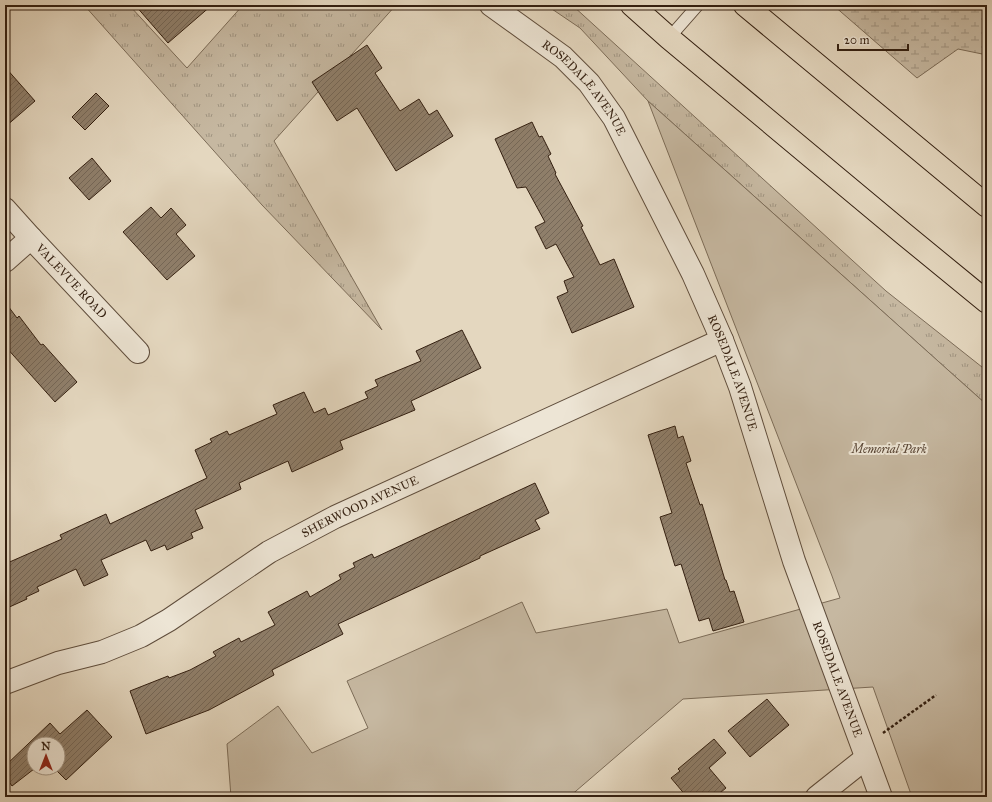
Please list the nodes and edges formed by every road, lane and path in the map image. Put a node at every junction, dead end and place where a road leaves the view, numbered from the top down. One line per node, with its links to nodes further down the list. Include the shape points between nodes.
1 (491, 5): 11 (street, ROSEDALE AVENUE, via 562,57 589,83 614,118 693,274)
2 (632, 5): 5 (highway)
3 (698, 5): 5 (lane)
4 (745, 5): 6 (highway)
5 (669, 38): 10 (highway)
6 (987, 206)
7 (5, 209): 8 (street, VALEVUE ROAD)
8 (31, 238): 9 (street); 12 (street, VALEVUE ROAD)
9 (5, 261)
10 (987, 302)
11 (722, 340): 13 (street, SHERWOOD AVENUE, via 335,517 269,552 142,636 102,652 58,663); 15 (street, ROSEDALE AVENUE, via 740,387 794,561)
12 (138, 352)
13 (5, 682)
14 (936, 695): 15 (path, via 885,732)
15 (864, 752): 16 (street); 17 (street, ROSEDALE AVENUE)
16 (817, 797)
17 (881, 797)

